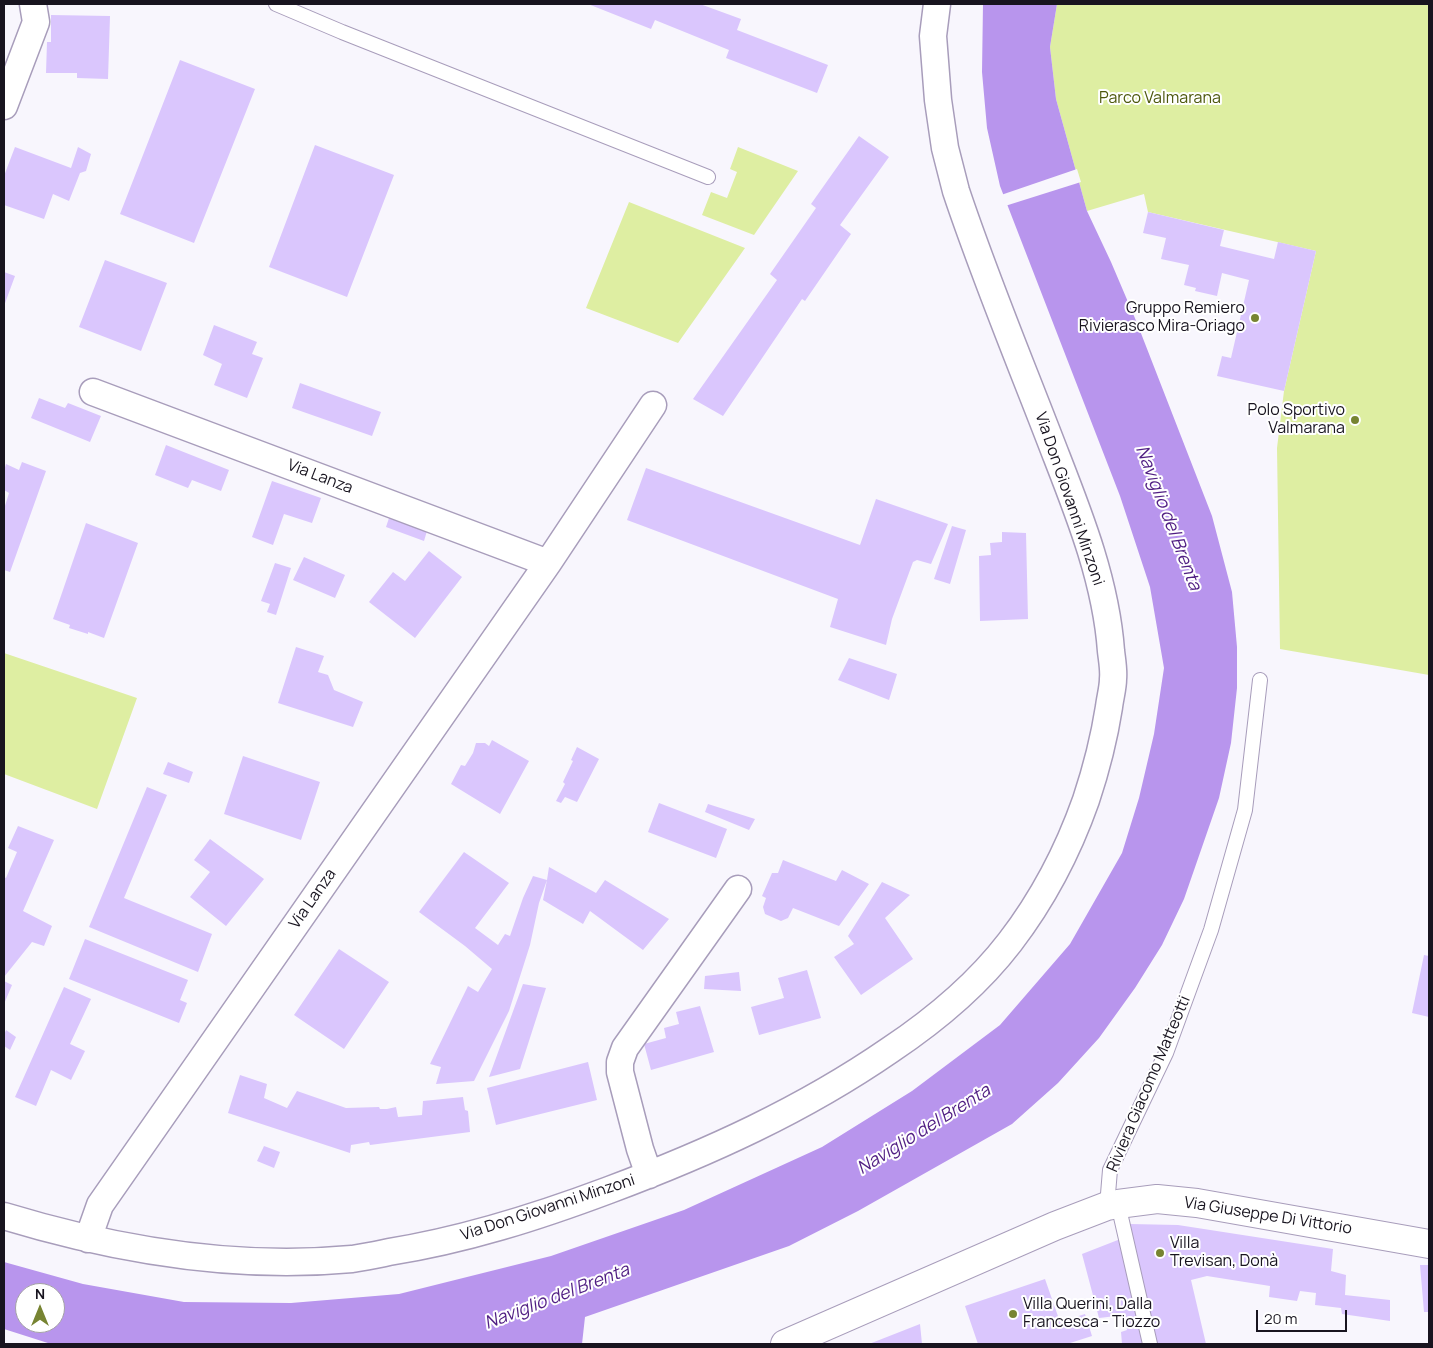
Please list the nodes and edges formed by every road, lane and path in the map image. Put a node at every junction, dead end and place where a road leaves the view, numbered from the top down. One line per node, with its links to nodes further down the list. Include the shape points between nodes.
1 (33, 4): 4 (street, via 36,22)
2 (276, 4): 5 (lane)
3 (937, 4): 11 (street, Via Don Giovanni Minzoni, via 934,36 938,100 956,191 1092,554 1109,622 1113,680 1094,776 1076,828 1042,898 1008,945 968,989 922,1029 809,1101 744,1134)
4 (4, 106)
5 (708, 177)
6 (93, 392): 8 (street, Via Lanza)
7 (653, 406): 8 (street, Via Lanza)
8 (548, 563): 14 (street, Via Lanza, via 100,1205)
9 (1260, 680): 12 (lane, Riviera Giacomo Matteotti, via 1245,810 1214,921 1166,1053 1110,1170)
10 (738, 890): 11 (street, Via Don Giovanni Minzoni, via 625,1048 620,1062)
11 (649, 1175): 14 (street, Via Don Giovanni Minzoni, via 486,1232 353,1259 218,1260)
12 (1112, 1205): 15 (street, Via Giuseppe Di Vittorio, via 1157,1199 1197,1203); 16 (street, via 1055,1226); 17 (lane, Riviera Giacomo Matteotti)
13 (4, 1216): 14 (street, Via Don Giovanni Minzoni)
14 (88, 1239)
15 (1429, 1244)
16 (785, 1344)
17 (1150, 1344)

